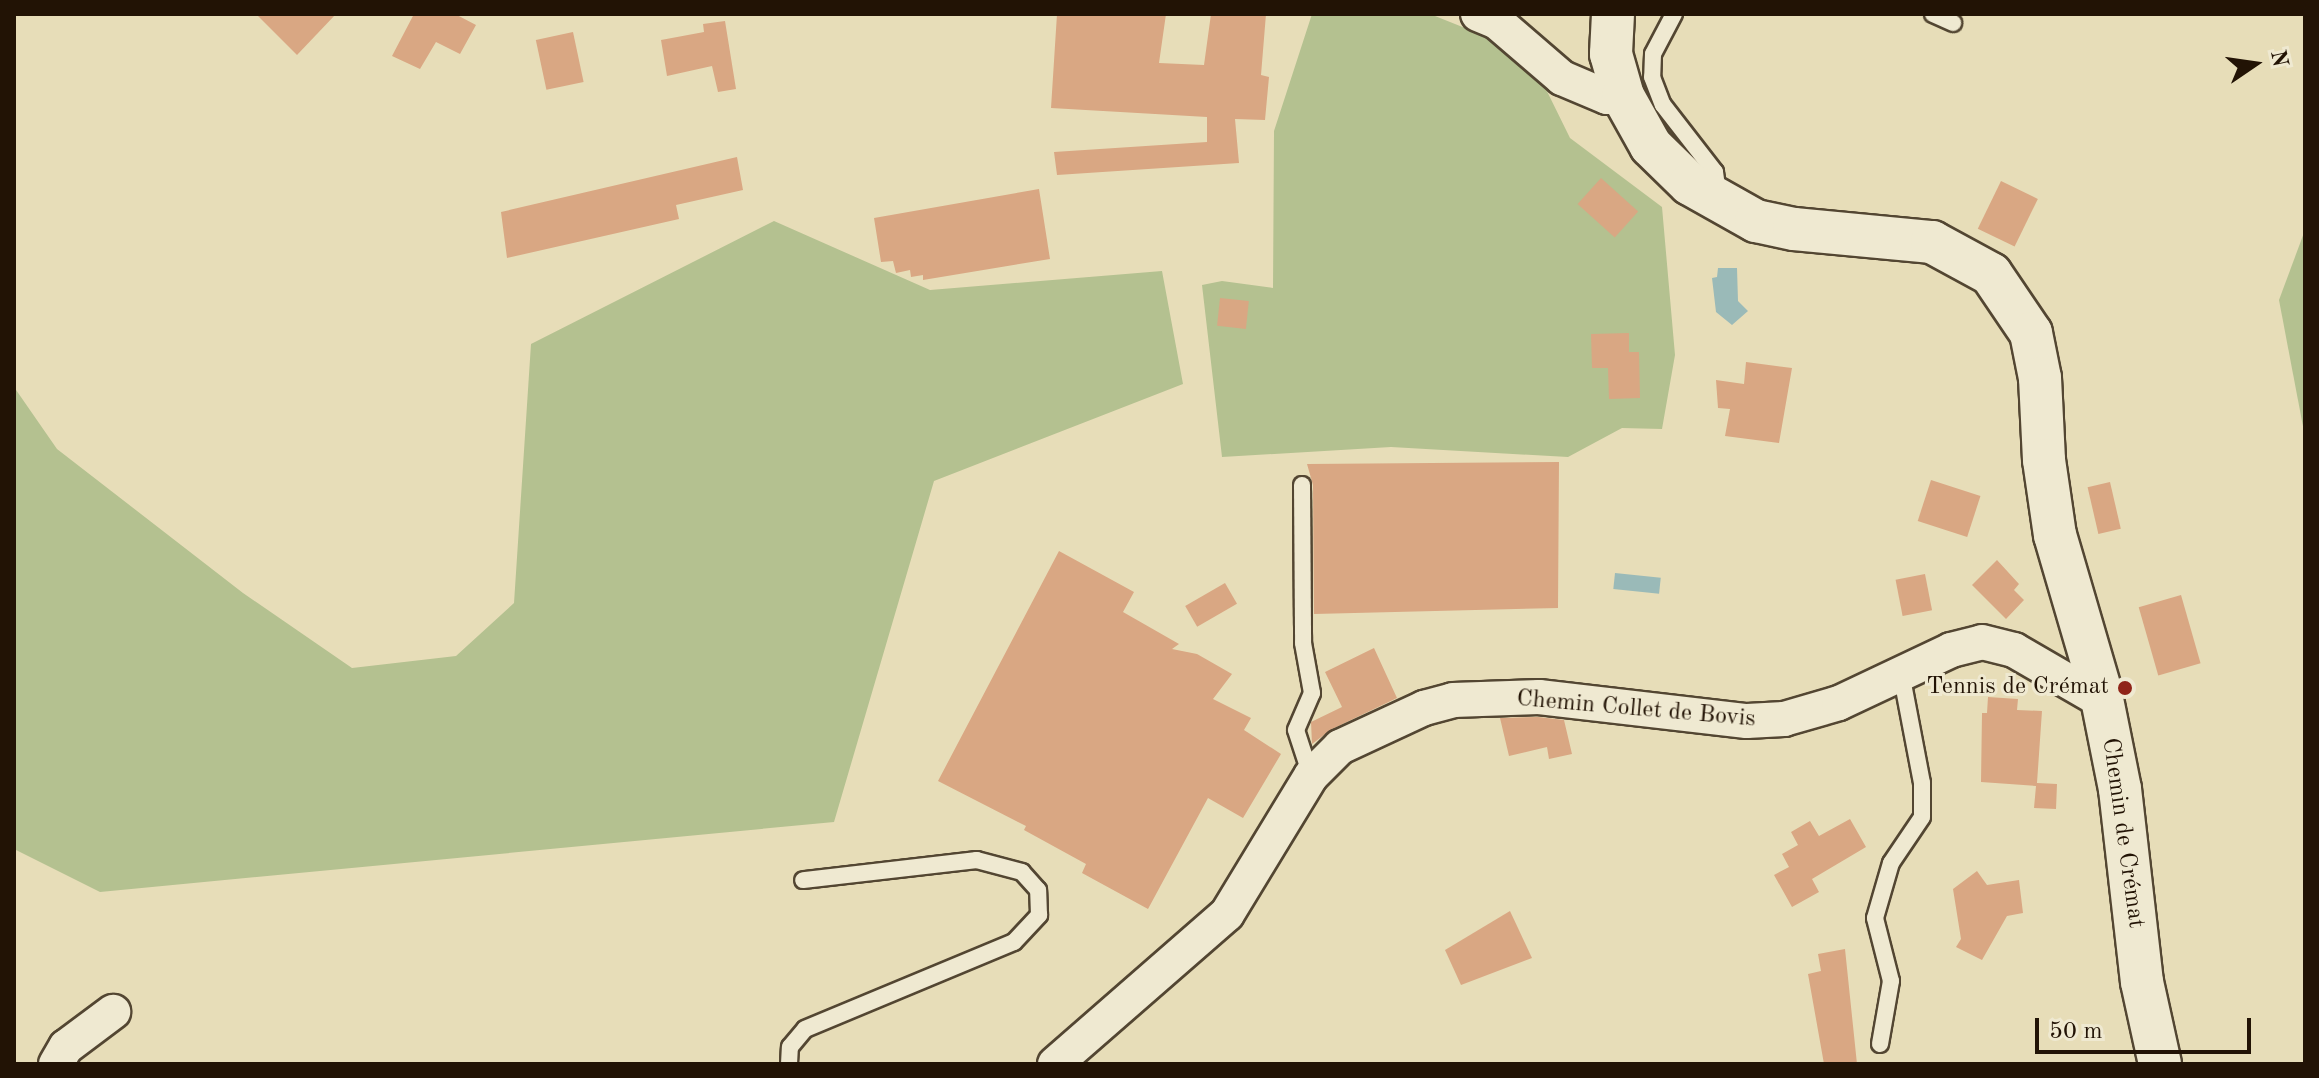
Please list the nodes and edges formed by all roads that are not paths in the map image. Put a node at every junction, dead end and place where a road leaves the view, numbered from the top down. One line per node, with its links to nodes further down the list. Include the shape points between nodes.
1 (1478, 14): 6 (street, via 1497,22 1562,78 1607,97)
2 (1613, 14): 6 (street, Chemin de Crémat, via 1611,54)
3 (1674, 14): 7 (lane, via 1653,54 1652,77 1670,115 1715,172)
4 (1933, 14): 5 (lane)
5 (1953, 23)
6 (1623, 96): 7 (street, Chemin de Crémat, via 1651,146)
7 (1719, 204): 10 (street, Chemin de Crémat, via 1756,221 1794,229 1932,242 1991,274 2013,302 2034,348 2055,535)
8 (1302, 485): 11 (lane, via 1303,643 1312,693 1296,730)
9 (1901, 673): 10 (street, Chemin Collet de Bovis, via 1967,644 1997,643); 11 (street, Chemin Collet de Bovis, via 1807,715 1767,721 1539,697 1453,700 1340,747); 14 (lane, via 1922,783 1922,817 1891,863 1875,918 1891,981)
10 (2102, 701): 18 (street, Chemin de Crémat, via 2120,789 2142,982)
11 (1311, 776): 17 (street, Chemin Collet de Bovis, via 1227,914)
12 (803, 880): 16 (lane, via 977,860 1022,872 1038,890 1039,915 1014,942 805,1029 790,1047)
13 (113, 1012): 15 (street, via 66,1047)
14 (1880, 1044)
15 (56, 1064)
16 (789, 1064)
17 (1055, 1064)
18 (2160, 1064)

